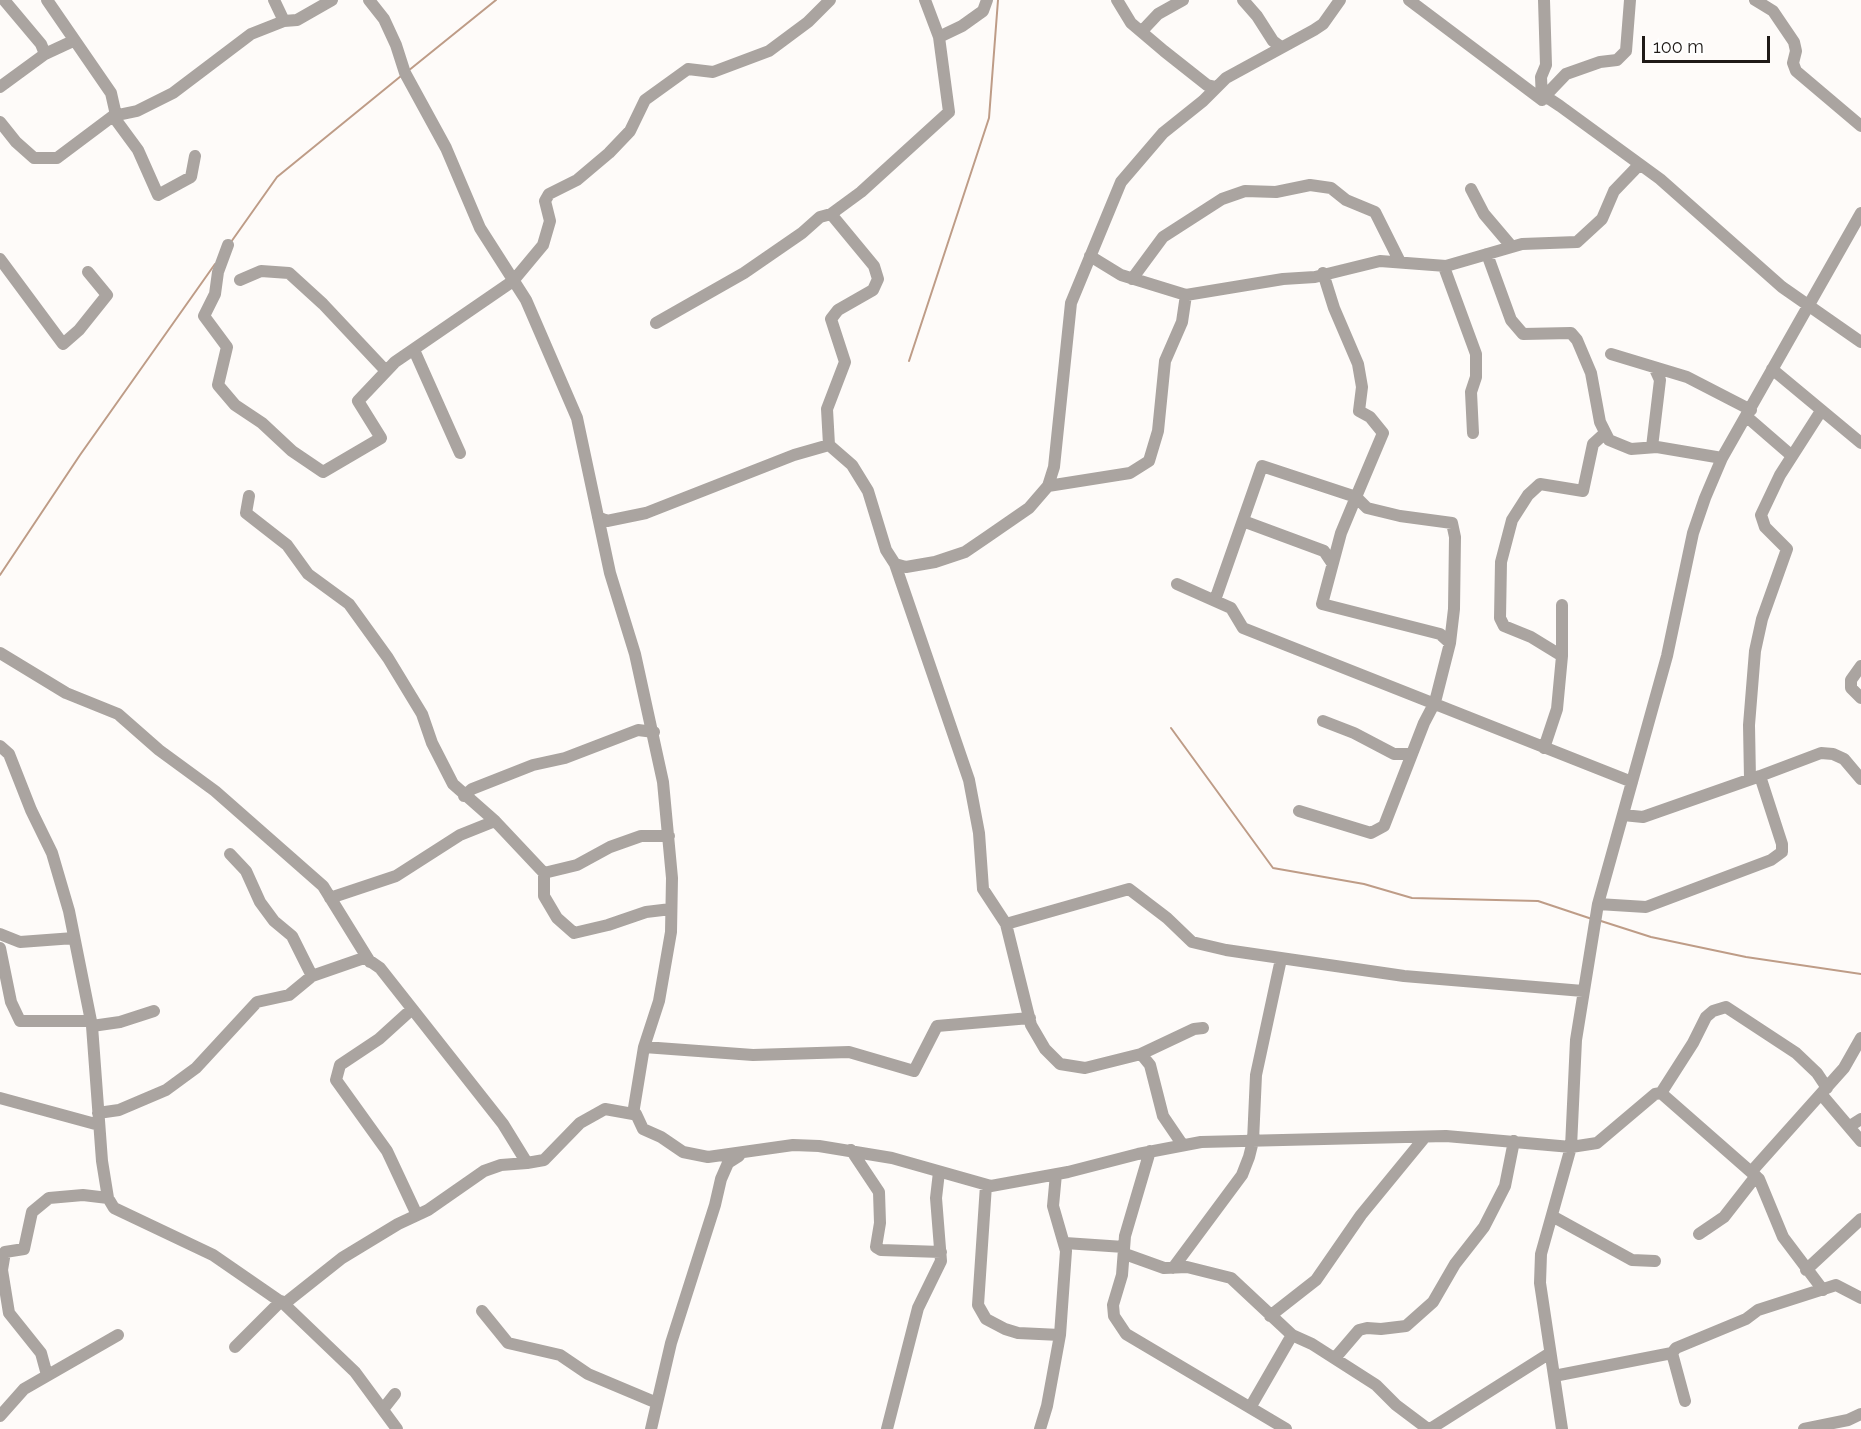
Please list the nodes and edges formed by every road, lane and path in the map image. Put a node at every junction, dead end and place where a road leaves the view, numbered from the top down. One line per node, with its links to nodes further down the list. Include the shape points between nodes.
1 (4, 0): 22 (street)
2 (47, 0): 20 (street)
3 (274, 0): 17 (street)
4 (332, 0): 17 (street, via 297,20)
5 (369, 0): 45 (street, via 384,19 480,228)
6 (830, 0): 45 (street, via 769,51 713,72 688,69 645,100 630,131 609,153 577,180 549,194 545,201 550,221 543,245)
7 (925, 0): 19 (street)
8 (987, 0): 19 (street, via 983,11)
9 (1117, 0): 18 (street)
10 (1183, 0): 18 (street, via 1158,14)
11 (1243, 0): 21 (street)
12 (1340, 0): 21 (street, via 1323,24)
13 (1409, 0): 25 (street)
14 (1544, 0): 25 (street)
15 (1630, 0): 25 (street, via 1626,51 1617,60 1590,64 1566,74)
16 (1755, 0): 28 (street, via 1773,11 1794,42 1796,71)
17 (284, 21): 26 (street, via 252,34 173,93 137,111)
18 (1142, 31): 24 (street, via 1203,82)
19 (939, 37): 33 (street, via 949,112)
20 (73, 41): 22 (street); 26 (street, via 111,93)
21 (1281, 47): 24 (street)
22 (45, 54): 23 (street)
23 (0, 87)
24 (1216, 87): 37 (street, via 1163,132 1121,182)
25 (1544, 98): 30 (street)
26 (115, 116): 27 (street, via 57,159 33,158); 29 (street, via 138,150 158,195 190,177)
27 (0, 122)
28 (1861, 126)
29 (195, 156)
30 (1639, 165): 35 (street, via 1614,191 1602,219 1577,242); 47 (street, via 1782,287)
31 (1471, 189): 35 (street, via 1484,214)
32 (1861, 213): 47 (street)
33 (831, 214): 48 (street, via 820,217 719,288); 60 (street, via 874,266 878,279 873,290 838,310 831,319 845,362 827,409)
34 (228, 245): 54 (street, via 215,294 204,316 227,347 218,385 235,405 292,451 323,472 381,438 358,401)
35 (1512, 247): 36 (street)
36 (1487, 254): 40 (street); 58 (street, via 1511,320 1523,334 1571,333 1577,340 1591,373)
37 (1090, 256): 43 (street); 65 (street, via 1071,303 1054,467)
38 (1400, 262): 40 (street); 42 (street, via 1368,262); 43 (street, via 1375,212 1346,200 1331,188 1310,185 1276,192 1245,191 1222,199 1163,237)
39 (2, 266): 41 (street, via 63,344 80,330 107,296)
40 (1444, 267): 57 (street, via 1476,354 1477,370 1471,392)
41 (88, 272)
42 (1323, 273): 46 (street); 67 (street, via 1358,364 1362,387 1359,411 1370,417 1383,433)
43 (1132, 279): 46 (street)
44 (240, 280): 54 (street, via 261,271 289,273)
45 (513, 281): 50 (street); 68 (street, via 526,300 577,418)
46 (1186, 295): 65 (street, via 1182,322 1166,361 1158,431 1149,461 1130,473)
47 (1809, 303): 49 (street); 53 (street)
48 (656, 323)
49 (1861, 342)
50 (414, 350): 54 (street); 62 (street)
51 (1611, 354): 52 (street)
52 (1655, 369): 56 (street, via 1687,377); 61 (street, via 1660,380)
53 (1772, 369): 55 (street); 56 (street)
54 (386, 371)
55 (1821, 411): 59 (street); 63 (street)
56 (1749, 413): 63 (street); 64 (street)
57 (1473, 433)
58 (1604, 434): 61 (street, via 1631,449); 77 (street, via 1593,444 1583,491 1539,484 1528,495 1510,527 1502,562 1500,618 1504,626)
59 (1861, 443)
60 (830, 445): 68 (street, via 794,455 646,513); 71 (street, via 852,465 868,491 886,550)
61 (1652, 447): 64 (street)
62 (460, 453)
63 (1792, 456): 86 (street, via 1761,515 1765,527 1787,549 1755,651 1749,725)
64 (1722, 458): 88 (street, via 1693,533 1668,656)
65 (1048, 486): 71 (street, via 1029,508 965,552 906,567)
66 (249, 496): 89 (street, via 246,513 287,545 308,574 349,604 388,658 422,714 447,774)
67 (1356, 497): 69 (street, via 1262,466); 70 (street); 75 (street, via 1367,508 1447,522 1454,527)
68 (603, 519): 82 (street, via 602,533)
69 (1243, 521): 70 (street, via 1324,550); 73 (street)
70 (1332, 563): 75 (street, via 1322,604 1440,634)
71 (895, 564): 99 (street, via 969,780 979,833 983,889)
72 (1177, 584): 73 (street)
73 (1215, 600): 80 (street, via 1230,608 1243,627)
74 (1562, 605): 77 (street)
75 (1450, 643): 80 (street)
76 (0, 653): 96 (street, via 66,693 118,714 215,791 299,864)
77 (1562, 656): 84 (street, via 1557,709)
78 (1861, 666): 79 (street, via 1851,688)
79 (1861, 698)
80 (1435, 702): 84 (street); 85 (street)
81 (1323, 721): 85 (street, via 1394,754)
82 (654, 732): 89 (street, via 638,730 551,763 532,765 472,789); 93 (street)
83 (0, 746): 101 (street, via 9,754 51,853)
84 (1544, 748): 88 (street)
85 (1412, 754): 90 (street, via 1379,831 1371,833)
86 (1755, 778): 87 (street, via 1821,753 1844,759); 91 (street, via 1643,817); 97 (street, via 1782,844 1779,856 1646,907)
87 (1861, 779)
88 (1632, 782): 91 (street)
89 (464, 796): 92 (street)
90 (1299, 811)
91 (1623, 814): 97 (street)
92 (495, 821): 95 (street); 96 (street, via 459,835 396,876)
93 (669, 836): 95 (street, via 641,836 577,864); 98 (street)
94 (230, 854): 105 (street, via 246,871 274,921 292,936)
95 (544, 873): 98 (street, via 544,896 557,918 574,933 646,912)
96 (330, 898): 104 (street)
97 (1597, 908): 106 (street)
98 (671, 909): 113 (street, via 671,932 658,1001)
99 (1006, 924): 103 (street, via 1129,889 1192,942); 109 (street)
100 (0, 934): 101 (street, via 20,942)
101 (74, 938): 110 (street)
102 (0, 948): 110 (street, via 11,1002 20,1021)
103 (1281, 959): 106 (street, via 1404,976); 123 (street, via 1256,1075)
104 (370, 964): 105 (street, via 361,959); 107 (street, via 380,968)
105 (312, 976): 119 (street, via 289,995 257,1002 196,1068 166,1090)
106 (1583, 991): 127 (street, via 1576,1040)
107 (411, 1010): 131 (street, via 503,1124); 137 (street, via 379,1039 340,1065 336,1080 387,1151)
108 (154, 1011): 110 (street, via 120,1022)
109 (1030, 1018): 113 (street, via 937,1026 914,1071 849,1052 753,1055); 114 (street, via 1045,1049 1060,1064 1085,1068)
110 (92, 1024): 119 (street)
111 (1203, 1028): 114 (street)
112 (1861, 1038): 115 (street, via 1854,1054)
113 (644, 1047): 118 (street)
114 (1141, 1054): 126 (street, via 1150,1065 1163,1116)
115 (1824, 1091): 116 (street, via 1817,1073 1796,1053 1726,1007 1706,1017); 121 (street); 134 (street)
116 (1661, 1093): 127 (street, via 1603,1139); 134 (street)
117 (0, 1098): 119 (street)
118 (633, 1114): 130 (street, via 643,1129 683,1152 708,1157); 131 (street, via 605,1109 580,1123 544,1160)
119 (99, 1119): 136 (street)
120 (1861, 1119): 121 (street)
121 (1850, 1126): 125 (street)
122 (1425, 1137): 123 (street); 124 (street); 153 (street, via 1361,1215 1316,1280)
123 (1253, 1141): 126 (street); 146 (street, via 1242,1175)
124 (1514, 1141): 127 (street); 160 (street, via 1505,1186 1484,1227 1455,1264 1433,1302 1406,1326 1359,1330)
125 (1861, 1141)
126 (1182, 1144): 129 (street)
127 (1571, 1147): 138 (street)
128 (851, 1150): 130 (street, via 793,1145); 132 (street); 144 (street, via 879,1191 878,1249)
129 (1150, 1151): 133 (street); 143 (street)
130 (745, 1152): 165 (street, via 728,1163 721,1179)
131 (527, 1164): 137 (street, via 501,1165 484,1171)
132 (939, 1172): 135 (street); 144 (street, via 936,1198)
133 (1056, 1174): 135 (street); 141 (street, via 1053,1206)
134 (1753, 1174): 140 (street, via 1724,1216); 147 (street, via 1759,1179 1783,1237)
135 (986, 1185): 155 (street, via 978,1305 986,1319 1018,1334)
136 (108, 1198): 142 (street, via 49,1198 32,1212 24,1248); 150 (street, via 114,1208 213,1255)
137 (417, 1215): 150 (street, via 342,1258)
138 (1552, 1216): 145 (street, via 1632,1260); 158 (street, via 1541,1254 1540,1283)
139 (1861, 1219): 147 (street)
140 (1699, 1234)
141 (1065, 1243): 143 (street); 155 (street)
142 (3, 1250): 152 (street)
143 (1124, 1251): 146 (street, via 1164,1269); 166 (street, via 1113,1312 1126,1334)
144 (941, 1252): 172 (street, via 938,1270 918,1308)
145 (1655, 1261)
146 (1173, 1268): 153 (street, via 1187,1267 1231,1278)
147 (1806, 1270): 148 (street)
148 (1823, 1290): 149 (street, via 1836,1285); 159 (street, via 1758,1310)
149 (1861, 1298)
150 (283, 1302): 157 (street); 167 (street, via 335,1351)
151 (482, 1311): 165 (street, via 508,1343 560,1355 588,1374)
152 (5, 1315): 161 (street, via 41,1353)
153 (1270, 1316): 156 (street)
154 (118, 1335): 161 (street)
155 (1060, 1335): 173 (street)
156 (1292, 1335): 160 (street); 166 (street)
157 (235, 1347)
158 (1550, 1353): 162 (street); 175 (street)
159 (1672, 1353): 162 (street); 164 (street)
160 (1335, 1358): 175 (street, via 1376,1385)
161 (46, 1375): 169 (street, via 24,1389)
162 (1554, 1376): 176 (street)
163 (395, 1394): 167 (street)
164 (1685, 1401)
165 (657, 1402): 171 (street)
166 (1251, 1406): 174 (street)
167 (384, 1408): 170 (street)
168 (1861, 1414): 177 (street)
169 (0, 1416)
170 (397, 1429)
171 (651, 1429)
172 (888, 1429)
173 (1040, 1429)
174 (1286, 1429)
175 (1429, 1429)
176 (1562, 1429)
177 (1804, 1429)

